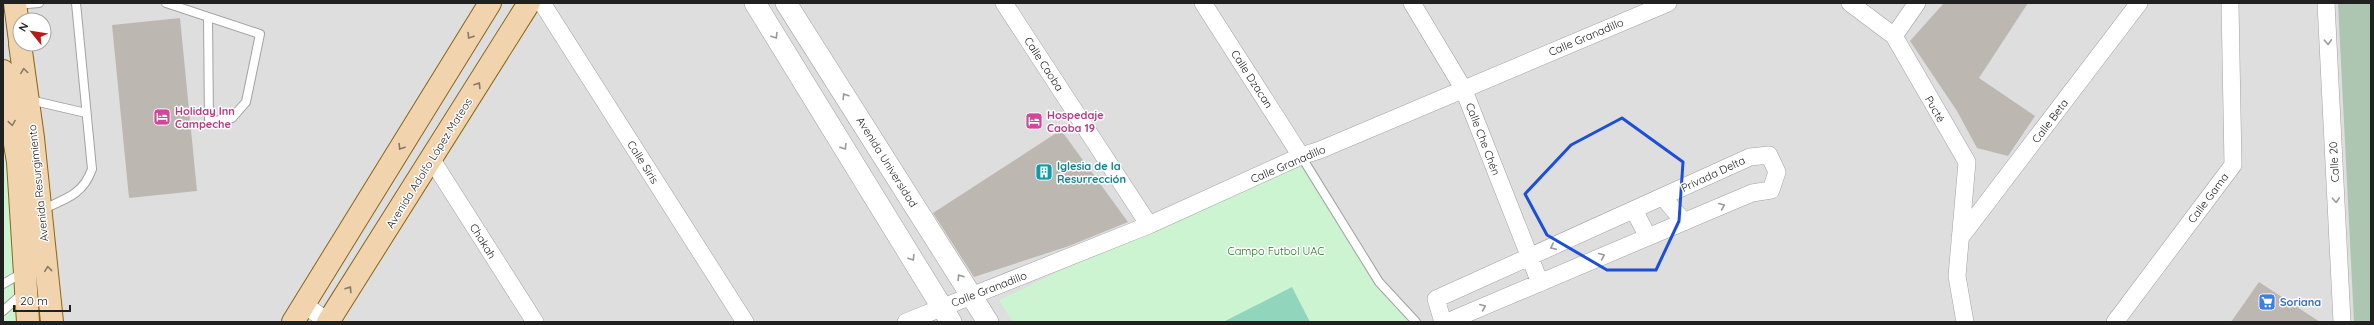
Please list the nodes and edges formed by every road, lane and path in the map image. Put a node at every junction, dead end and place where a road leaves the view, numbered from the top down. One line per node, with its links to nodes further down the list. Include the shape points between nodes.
1 (39, 3): 18 (lane)
2 (76, 3): 25 (lane)
3 (166, 3): 19 (lane)
4 (490, 3): 40 (main road, one-way to 40)
5 (529, 3): 27 (main road, Avenida Adolfo López Mateos, one-way to 5)
6 (542, 3): 48 (street, Calle Siris)
7 (755, 3): 42 (street, one-way to 42)
8 (786, 3): 39 (street, Avenida Universidad, one-way to 8)
9 (1004, 3): 32 (street, Calle Caoba)
10 (1203, 3): 26 (street, Calle Dzacan)
11 (1412, 3): 23 (street, Calle Che Chén)
12 (1668, 3): 23 (street, Calle Granadillo)
13 (1850, 3): 20 (street, Pucté)
14 (1917, 3): 20 (street)
15 (2139, 3): 34 (street, Calle Beta)
16 (2230, 3): 55 (street, Calle Gama, via 2233,165)
17 (2326, 3): 56 (street, Calle 20, one-way to 56)
18 (15, 4)
19 (208, 19): 19 (lane, via 209,90 209,122 232,118 246,102 260,34)
20 (1894, 36): 34 (street, Pucté, via 1966,162)
21 (21, 52): 24 (main road, Avenida Resurgimiento, one-way to 21)
22 (3, 76): 36 (main road, Avenida Resurgimiento, one-way to 36, via 18,162)
23 (1463, 88): 26 (street, Calle Granadillo); 35 (street, Calle Che Chén)
24 (28, 99): 25 (lane); 29 (main road, Avenida Resurgimiento)
25 (86, 113): 29 (lane, via 92,169 87,183 75,194)
26 (1301, 156): 32 (street, Calle Granadillo); 51 (lane, via 1379,282)
27 (432, 160): 46 (main road, Avenida Adolfo López Mateos, one-way to 27); 47 (street, Chakah)
28 (1663, 197): 30 (street, Privada Delta); 31 (street); 31 (street, Privada Delta, one-way to 28, via 1752,193 1771,190 1777,172 1769,156 1750,157)
29 (41, 210): 44 (main road, Avenida Resurgimiento, one-way to 29)
30 (1634, 210): 33 (street); 35 (street, Privada Delta, one-way to 35)
31 (1684, 222): 33 (street, Privada Delta)
32 (1149, 225): 39 (street, Calle Granadillo)
33 (1648, 237): 37 (street, Privada Delta, one-way to 33)
34 (1960, 238): 54 (street, via 1957,276)
35 (1529, 258): 37 (street, Calle Che Chén); 52 (street, Privada Delta, via 1436,299)
36 (25, 281): 38 (lane); 41 (lane); 43 (main road, Avenida Resurgimiento)
37 (1540, 283): 53 (street, Privada Delta, one-way to 37)
38 (3, 284)
39 (972, 296): 42 (street, Calle Granadillo); 50 (street, Avenida Universidad)
40 (304, 304): 45 (main road); 46 (street)
41 (3, 311)
42 (946, 314): 49 (street, Calle Granadillo)
43 (28, 322)
44 (52, 322)
45 (293, 322)
46 (328, 322)
47 (535, 322)
48 (745, 322)
49 (906, 322)
50 (988, 322)
51 (1416, 322)
52 (1444, 322)
53 (1447, 322)
54 (1965, 322)
55 (2115, 322)
56 (2342, 322)

